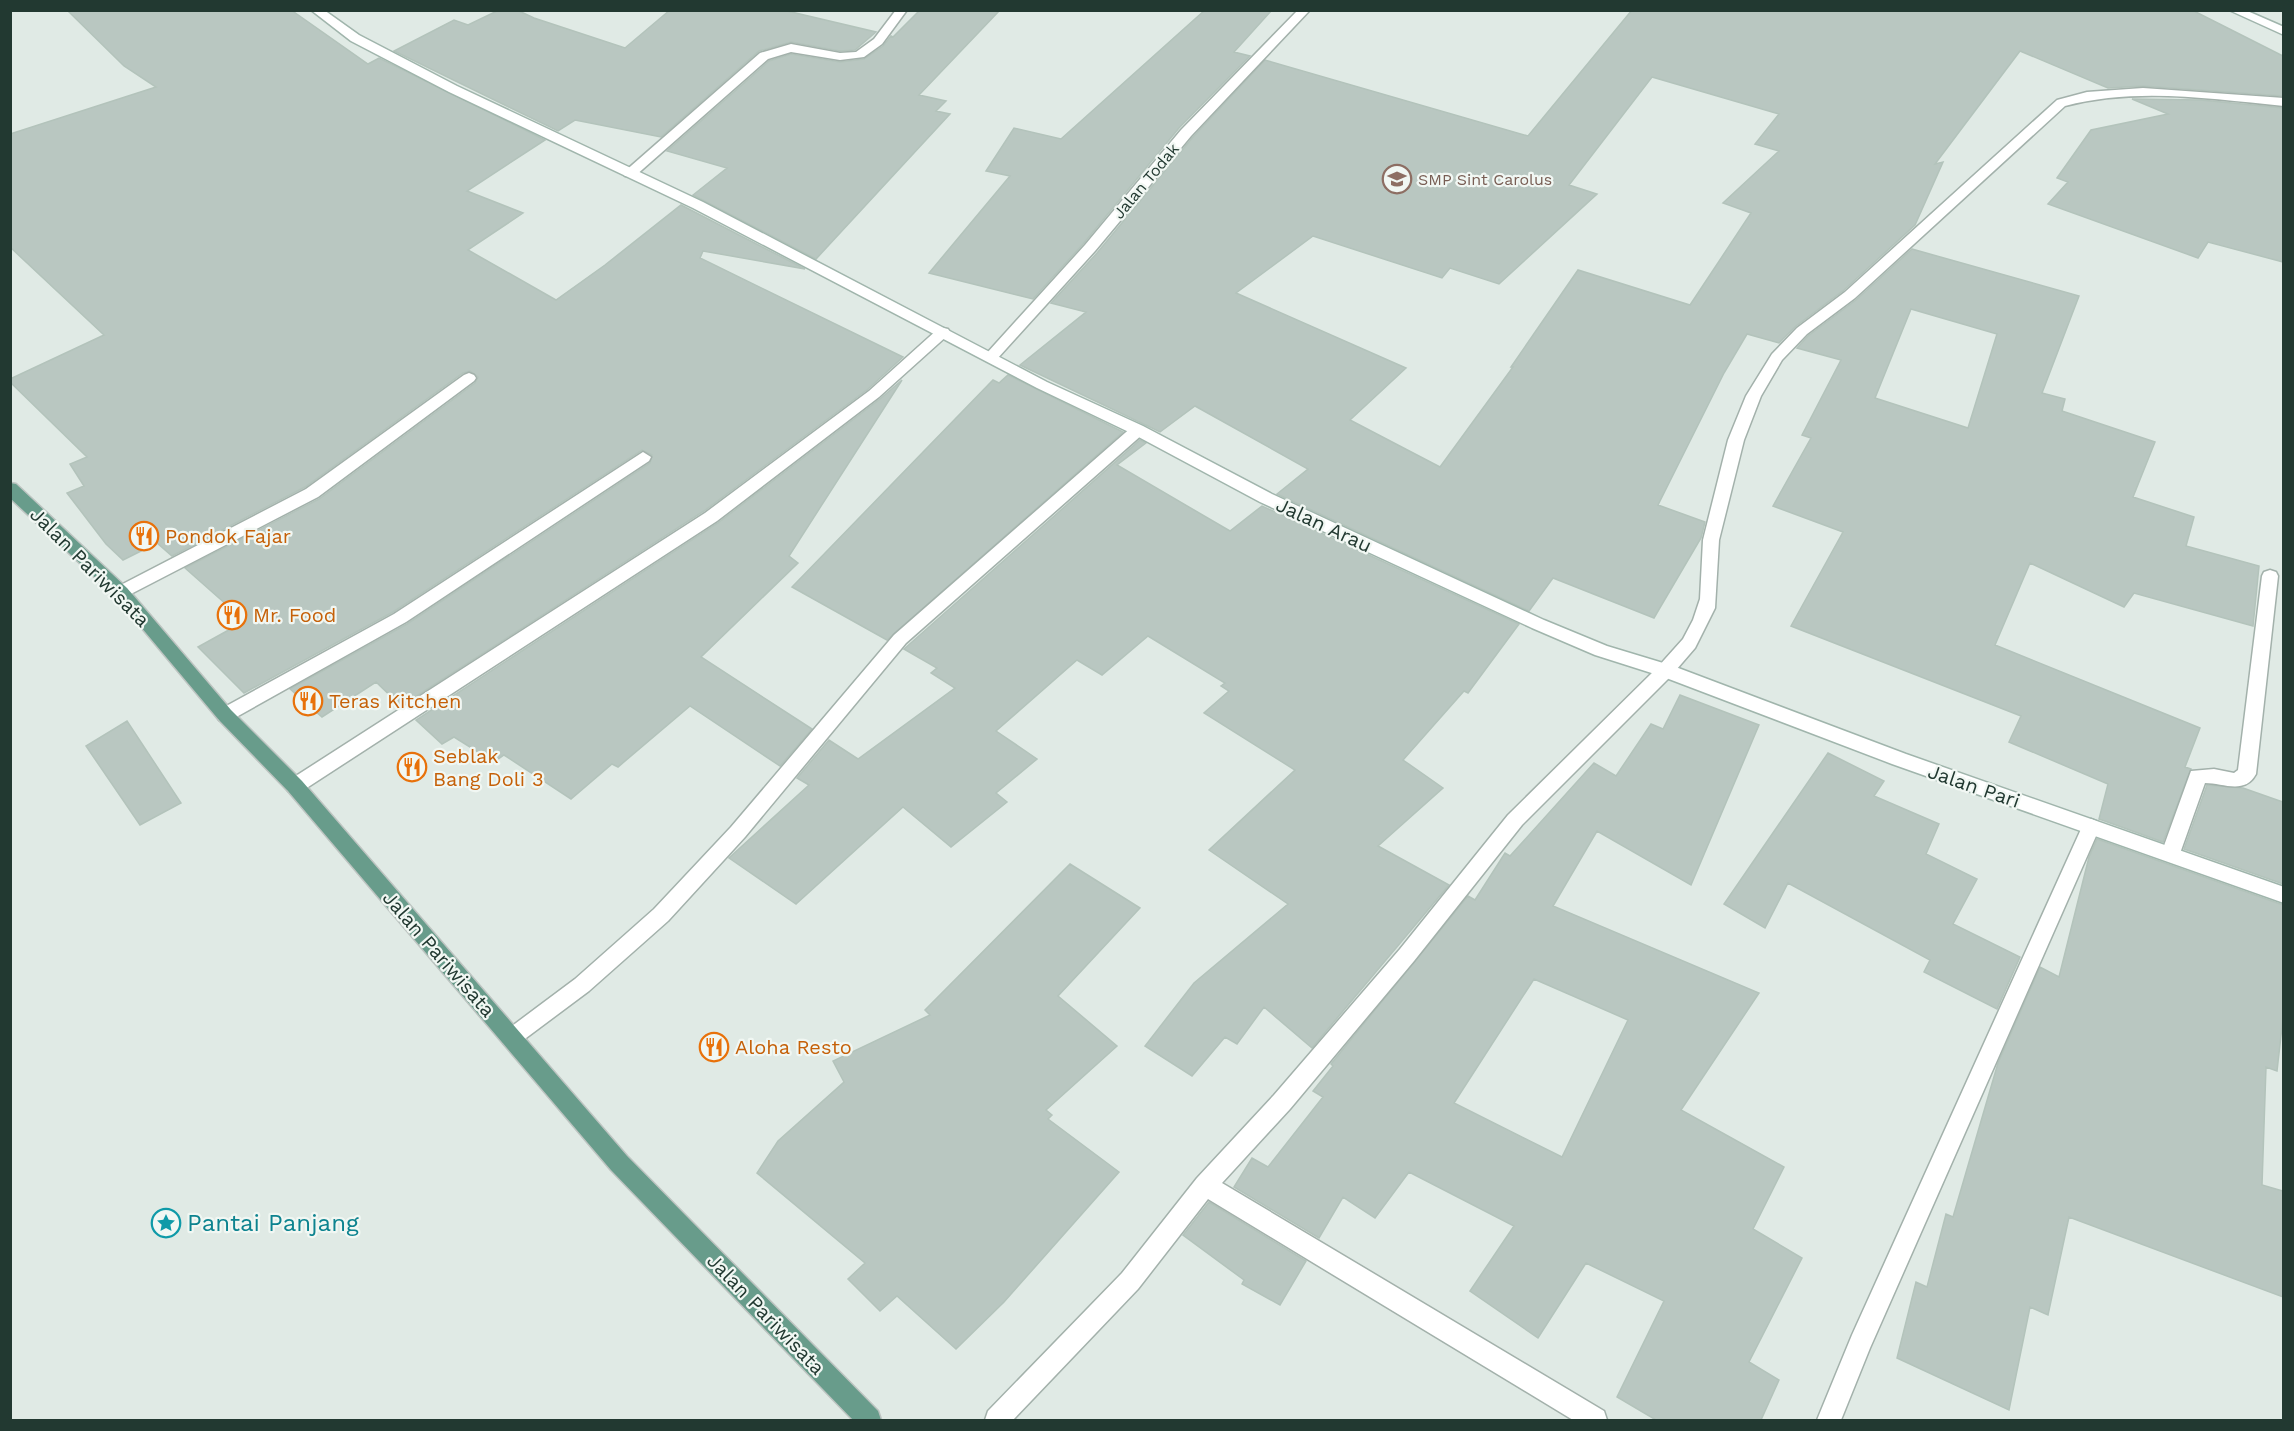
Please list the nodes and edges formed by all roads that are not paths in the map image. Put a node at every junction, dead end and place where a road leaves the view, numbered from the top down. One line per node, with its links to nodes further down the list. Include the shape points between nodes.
1 (316, 10): 7 (street, Jalan Arau, via 356,38 433,79)
2 (902, 10): 7 (street, via 873,46 857,55 844,57 792,48 764,56)
3 (1305, 10): 9 (street, Jalan Todak, via 1186,133 1090,248)
4 (2234, 10): 5 (street)
5 (2283, 32)
6 (2283, 102): 16 (street, via 2142,91 2106,93 2061,103 1850,295 1817,319 1777,356 1750,402 1712,533 1706,607 1690,643)
7 (630, 173): 8 (street, Jalan Arau)
8 (944, 332): 9 (street, Jalan Arau); 18 (street, via 874,394 711,517)
9 (992, 356): 11 (street, Jalan Arau, via 1042,385)
10 (469, 378): 15 (street, via 312,493)
11 (1138, 430): 16 (street, Jalan Arau, via 1266,498 1538,624 1601,651); 22 (street, via 900,639 738,832 662,915 582,985)
12 (642, 457): 17 (street, via 400,618)
13 (10, 488): 15 (main road, Jalan Pariwisata)
14 (2270, 576): 20 (street, via 2247,774 2236,781 2198,776)
15 (121, 592): 17 (main road, Jalan Pariwisata)
16 (1667, 671): 19 (street, Jalan Pari); 23 (street, via 1515,820 1407,955 1282,1102)
17 (225, 715): 18 (main road, Jalan Pariwisata)
18 (295, 786): 22 (main road, Jalan Pariwisata)
19 (2091, 827): 20 (street, Jalan Pari); 27 (street)
20 (2171, 854): 21 (street, Jalan Pari)
21 (2283, 895)
22 (511, 1038): 24 (main road, Jalan Pariwisata, via 619,1163)
23 (1205, 1185): 25 (street, via 1130,1281); 26 (street)
24 (869, 1420)
25 (998, 1420)
26 (1595, 1420)
27 (1829, 1420)

